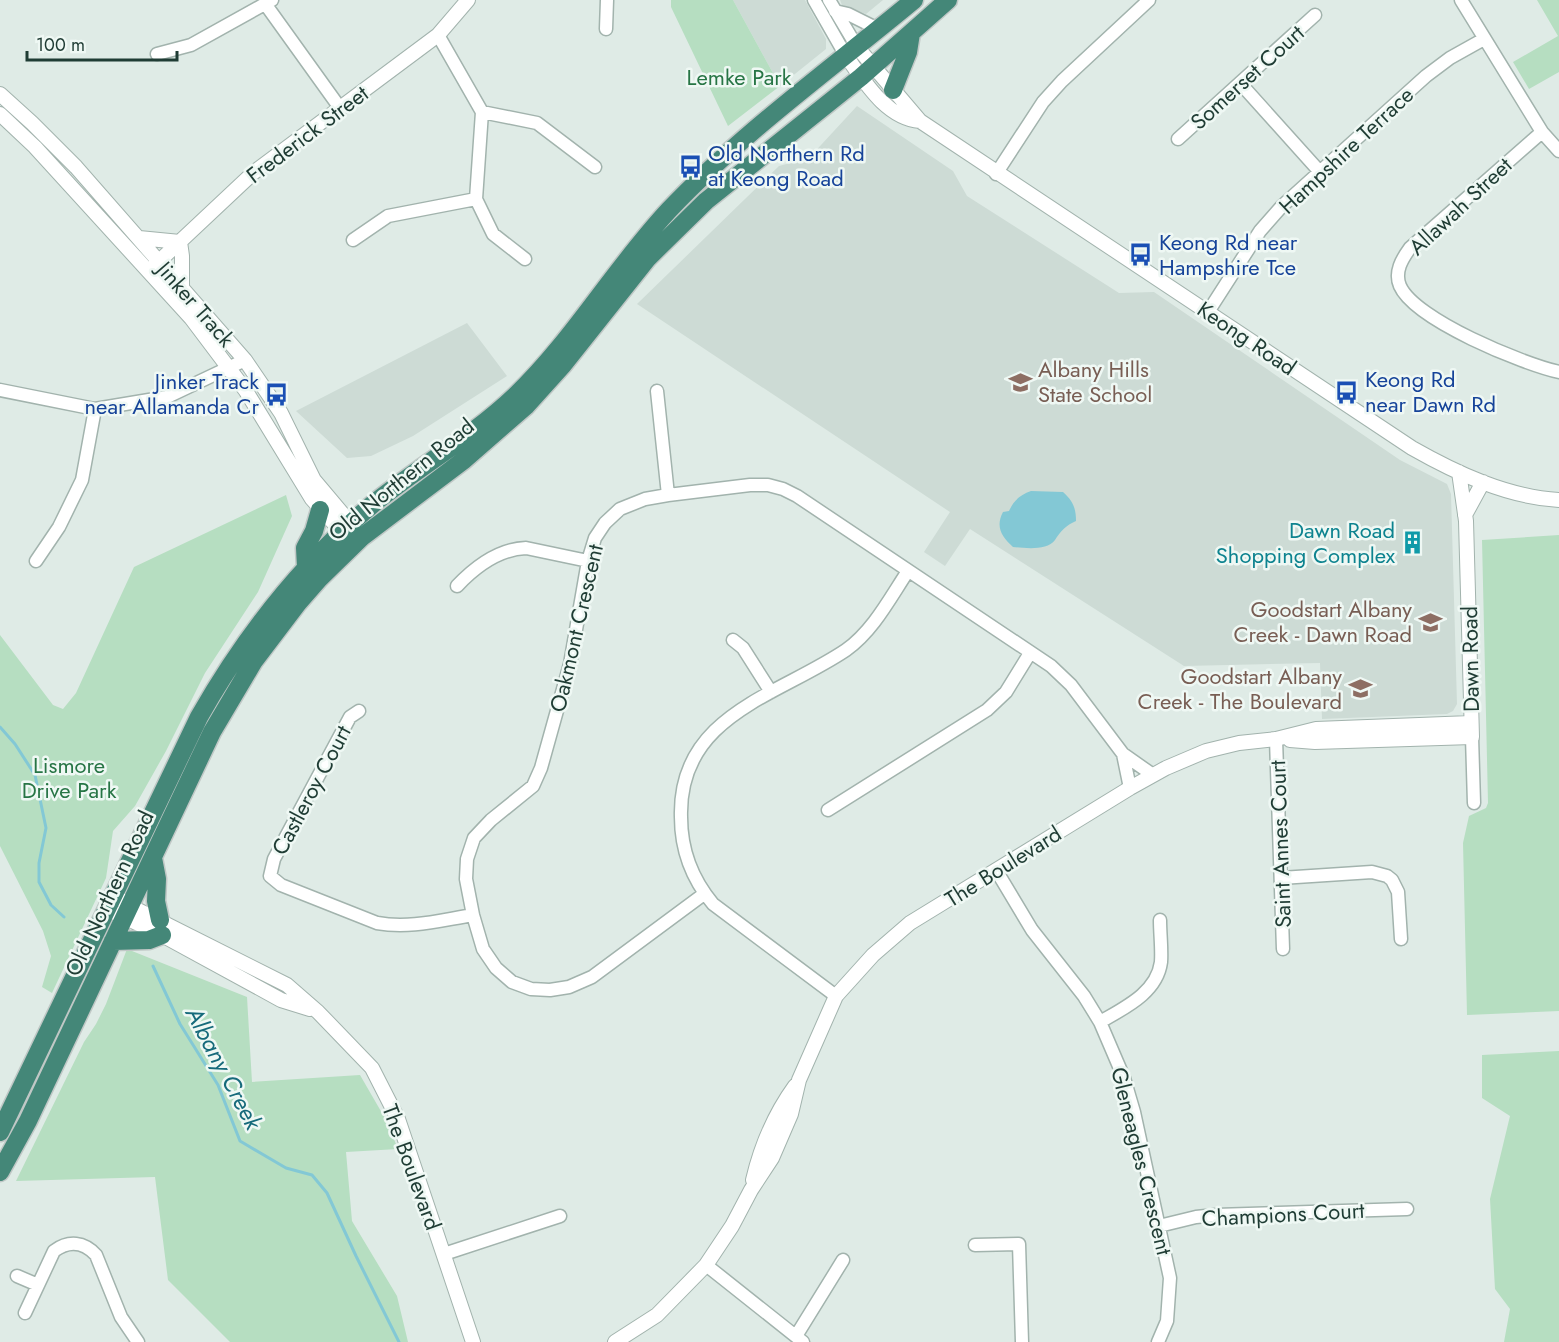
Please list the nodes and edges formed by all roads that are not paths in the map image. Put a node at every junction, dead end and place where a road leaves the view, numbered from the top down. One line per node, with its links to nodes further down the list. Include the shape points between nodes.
1 (468, 0): 14 (street, Frederick Street)
2 (607, 0): 11 (street)
3 (814, 0): 16 (street)
4 (914, 0): 12 (highway, Old Northern Road)
5 (948, 0): 13 (highway, Old Northern Road)
6 (1149, 0): 31 (street, via 1043,102)
7 (1461, 0): 15 (street)
8 (269, 2): 17 (street, via 191,45); 22 (street)
9 (832, 5): 12 (street); 16 (street)
10 (1315, 15): 19 (street, Somerset Court)
11 (606, 29)
12 (878, 30): 16 (highway, Old Northern Road)
13 (911, 33): 18 (highway, Old Northern Road); 20 (highway)
14 (438, 35): 22 (street, Frederick Street); 23 (street)
15 (1485, 39): 26 (street); 30 (street, Hampshire Terrace, via 1426,76)
16 (852, 52): 18 (street, Keong Road); 53 (highway, Old Northern Road, via 696,182 646,235 568,338 513,398 373,504)
17 (157, 54)
18 (867, 72): 20 (street, Keong Road); 25 (street, Keong Road, via 874,93 898,115); 53 (highway, Old Northern Road, via 732,178 684,221 648,258 545,386 506,424 464,460)
19 (1240, 83): 27 (street, Somerset Court); 30 (street)
20 (893, 90): 25 (street, Keong Road)
21 (0, 94): 33 (street, Jinker Track, via 76,167)
22 (340, 108): 35 (street, Frederick Street, via 253,173)
23 (482, 112): 29 (street, via 537,123); 32 (street)
24 (0, 114): 38 (street, Jinker Track)
25 (920, 122): 31 (street, Keong Road)
26 (1542, 132): 28 (street); 43 (street, Allawah Street, via 1410,248 1399,264 1399,284 1409,300 1427,314 1504,355)
27 (1178, 139)
28 (1559, 151)
29 (595, 167)
30 (1320, 172): 40 (street, Hampshire Terrace, via 1260,231)
31 (996, 174): 40 (street, Keong Road)
32 (476, 199): 34 (street, via 388,216); 36 (street, via 493,234)
33 (139, 238): 35 (street); 37 (street, Jinker Track)
34 (353, 240)
35 (180, 242): 37 (street, Frederick Street); 39 (street)
36 (525, 259)
37 (159, 262): 38 (street, Frederick Street); 39 (street, Jinker Track)
38 (148, 272): 42 (street, Jinker Track)
39 (182, 286): 41 (street, Jinker Track)
40 (1208, 312): 47 (street, Keong Road, via 1412,448)
41 (244, 360): 42 (street); 53 (street, Jinker Track, via 281,413 314,480)
42 (230, 368): 46 (street, via 168,398); 51 (street, Jinker Track)
43 (1559, 372)
44 (0, 390): 46 (street)
45 (657, 391): 49 (street)
46 (95, 409): 54 (street, via 82,480)
47 (1459, 472): 48 (street, Keong Road); 52 (street, Dawn Road)
48 (1483, 482): 50 (street, Keong Road); 52 (street, Dawn Road)
49 (668, 495): 55 (street, Oakmont Crescent, via 620,509 604,523); 57 (street, Oakmont Crescent, via 750,485 783,489)
50 (1559, 500)
51 (320, 510): 53 (street, Jinker Track); 56 (highway, via 305,548)
52 (1466, 515): 63 (street, Dawn Road)
53 (352, 535): 56 (highway, Old Northern Road); 70 (highway, Old Northern Road, via 254,662 212,732)
54 (36, 561)
55 (588, 561): 58 (street, via 515,548 471,572); 76 (street, Oakmont Crescent, via 570,664 541,768 533,786 474,838 467,859 466,879)
56 (306, 567): 74 (highway, Old Northern Road, via 260,622 219,681)
57 (908, 571): 60 (street, Oakmont Crescent); 61 (street, via 863,635 847,649)
58 (457, 586)
59 (732, 640): 61 (street, via 743,648)
60 (1030, 653): 65 (street, Oakmont Crescent, via 1071,685); 69 (street, via 1006,692 987,710)
61 (771, 692): 73 (street, via 737,711 701,744 682,786 681,837 690,868)
62 (359, 711): 76 (street, Castleroy Court, via 350,717 274,859 270,876 281,885 377,923 413,925)
63 (1472, 730): 64 (street, The Boulevard, via 1316,729); 68 (street, Dawn Road)
64 (1276, 739): 66 (street, The Boulevard, via 1206,751); 72 (street, Saint Annes Court)
65 (1123, 754): 66 (street, Oakmont Crescent); 67 (street, Oakmont Crescent)
66 (1153, 775): 67 (street, The Boulevard)
67 (1130, 788): 71 (street, The Boulevard)
68 (1474, 803)
69 (828, 810)
70 (153, 858): 75 (highway, Old Northern Road); 78 (highway)
71 (996, 870): 82 (street, The Boulevard, via 910,923 873,955); 83 (street, Gleneagles Crescent, via 1032,930)
72 (1281, 878): 79 (street, via 1372,872 1387,876 1396,886 1400,900); 81 (street, Saint Annes Court)
73 (705, 894): 76 (street, Oakmont Crescent, via 592,977 550,990 512,982 496,968 483,949); 82 (street)
74 (110, 903): 75 (street, The Boulevard); 84 (highway, Old Northern Road)
75 (127, 912): 78 (street, The Boulevard); 80 (highway, Old Northern Road)
76 (473, 915)
77 (1160, 920): 83 (street, via 1161,963 1150,988)
78 (161, 928): 80 (highway, via 148,940); 90 (street, The Boulevard, via 286,985 318,1011 372,1068 398,1119)
79 (1401, 939)
80 (114, 941): 85 (highway, Old Northern Road)
81 (1283, 949)
82 (836, 996): 92 (street, The Boulevard, via 799,1080 779,1107 759,1154 751,1190)
83 (1100, 1022): 88 (street, Gleneagles Crescent, via 1124,1078)
84 (0, 1132)
85 (0, 1173)
86 (1407, 1209): 88 (street, Champions Court, via 1215,1215)
87 (560, 1216): 90 (street)
88 (1159, 1226): 101 (street, Gleneagles Crescent, via 1170,1278 1167,1321)
89 (975, 1245): 100 (street, via 1019,1244)
90 (444, 1254): 99 (street, The Boulevard)
91 (843, 1260): 96 (street)
92 (706, 1265): 96 (street); 97 (street, The Boulevard, via 657,1315)
93 (18, 1275): 94 (street)
94 (38, 1285): 95 (street); 98 (street, via 54,1251 62,1245 89,1248 121,1317)
95 (25, 1313)
96 (800, 1339)
97 (622, 1340)
98 (138, 1342)
99 (473, 1342)
100 (1022, 1342)
101 (1159, 1342)

